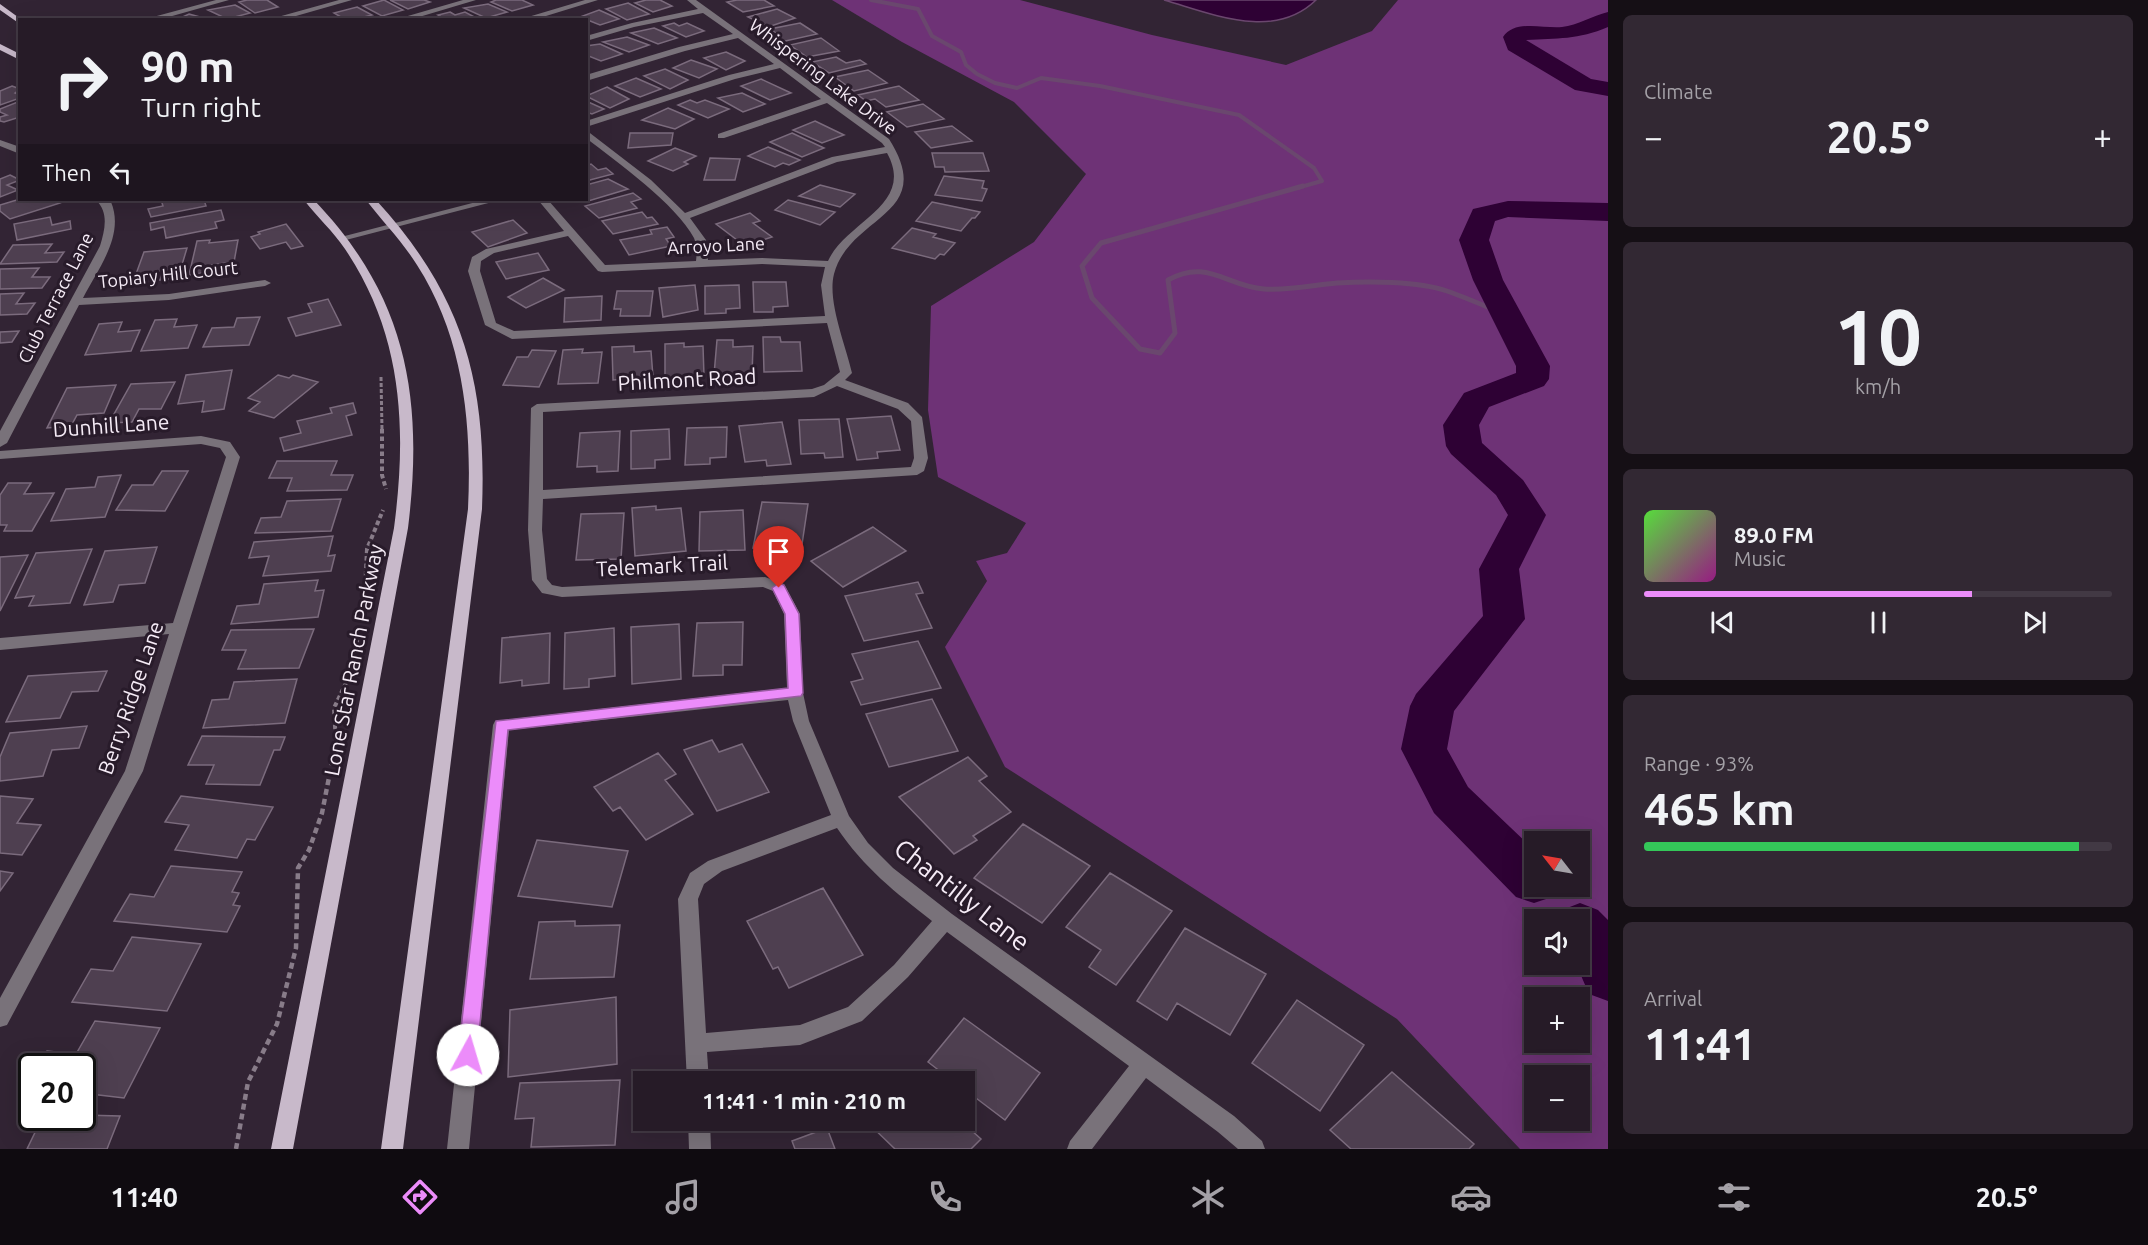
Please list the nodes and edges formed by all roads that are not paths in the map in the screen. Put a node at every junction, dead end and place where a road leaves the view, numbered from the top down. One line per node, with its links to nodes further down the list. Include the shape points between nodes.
1 (225, 0): 8 (street)
2 (348, 0): 9 (street)
3 (472, 0): 10 (street)
4 (594, 0): 11 (street)
5 (691, 0): 7 (street, Whispering Lake Drive)
6 (0, 6): 12 (main road)
7 (705, 10): 13 (street, Whispering Lake Drive); 14 (street)
8 (154, 18)
9 (279, 18)
10 (405, 18)
11 (529, 18)
12 (18, 20)
13 (741, 35): 18 (street, Whispering Lake Drive); 19 (street)
14 (588, 38)
15 (18, 44): 16 (main road)
16 (1, 48): 17 (main road)
17 (18, 57)
18 (782, 66): 20 (street, Whispering Lake Drive); 21 (street, via 732,77)
19 (588, 77)
20 (829, 99): 23 (street); 25 (street, Whispering Lake Drive)
21 (588, 123)
22 (588, 135): 32 (street)
23 (721, 136)
24 (0, 142): 26 (street)
25 (892, 148): 32 (street, via 835,159); 37 (street, Whispering Lake Drive, via 902,171 899,191 846,243)
26 (18, 151)
27 (102, 201): 39 (street, Club Terrace Lane, via 107,204 111,227)
28 (310, 201): 35 (main road, Lone Star Ranch Parkway)
29 (372, 201): 33 (main road)
30 (491, 201): 33 (street)
31 (544, 201): 34 (street)
32 (683, 217): 36 (street, via 701,239)
33 (396, 225): 35 (street); 58 (main road, via 423,262 456,332 473,409 477,486)
34 (572, 232): 36 (street, Arroyo Lane, via 602,269); 40 (street, via 490,251 476,259 474,271 490,325 512,335)
35 (342, 238): 57 (main road, Lone Star Ranch Parkway, via 373,289 393,342 405,400 407,474 401,528)
36 (702, 264): 37 (street, Arroyo Lane)
37 (831, 264): 40 (street, Whispering Lake Drive, via 826,291)
38 (265, 283): 39 (street, Topiary Hill Court, via 169,297)
39 (75, 302): 42 (street, Club Terrace Lane)
40 (833, 319): 41 (street, Whispering Lake Drive, via 846,373)
41 (837, 382): 45 (street, Philmont Road, via 814,393 537,408); 45 (street, via 903,406 917,420 921,458 917,471)
42 (0, 443)
43 (225, 444): 44 (street, Dunhill Lane, via 201,440); 47 (street, Berry Ridge Lane, via 233,457)
44 (0, 455)
45 (536, 495): 46 (street, Telemark Trail, via 540,580 547,589 562,592 765,582)
46 (779, 588): 49 (street, Chantilly Lane, via 792,614)
47 (178, 628): 48 (street); 52 (street, Berry Ridge Lane, via 134,771)
48 (0, 644)
49 (795, 693): 50 (street, Chantilly Lane, via 801,721); 59 (street, via 501,725)
50 (841, 819): 51 (street, Chantilly Lane, via 886,874); 53 (street, via 715,866 697,879 688,899)
51 (945, 920): 53 (street, via 902,972 855,1014 800,1035); 54 (street, Chantilly Lane)
52 (0, 1018)
53 (698, 1043): 55 (street)
54 (1143, 1065): 61 (street); 62 (street, Chantilly Lane, via 1226,1124)
55 (698, 1071)
56 (699, 1131): 60 (street)
57 (282, 1149)
58 (392, 1149)
59 (458, 1149)
60 (700, 1149)
61 (1078, 1149)
62 (1254, 1149)

